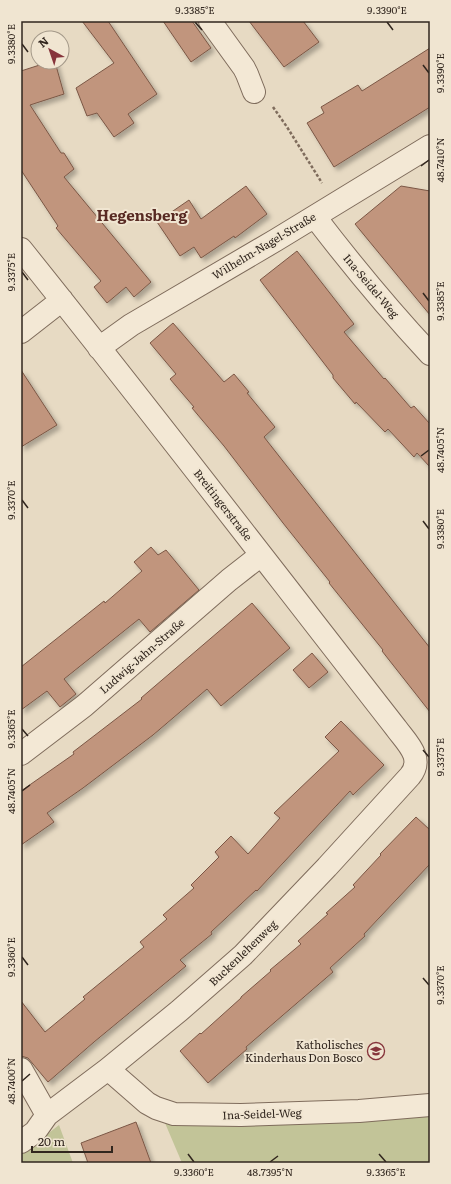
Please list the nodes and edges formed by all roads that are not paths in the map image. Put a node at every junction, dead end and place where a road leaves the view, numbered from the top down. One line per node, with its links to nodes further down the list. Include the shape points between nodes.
1 (210, 21): 2 (street, via 244,68)
2 (254, 92)
3 (430, 146): 4 (street, Wilhelm-Nagel-Straße)
4 (315, 216): 8 (street, Wilhelm-Nagel-Straße, via 130,325); 9 (street, Ina-Seidel-Weg, via 370,286)
5 (21, 249): 6 (street, Breitingerstraße)
6 (62, 300): 7 (street); 8 (street, Breitingerstraße)
7 (21, 332)
8 (99, 348): 10 (street, Breitingerstraße)
9 (430, 354)
10 (261, 555): 11 (street, Ludwig-Jahn-Straße, via 84,706); 12 (street, Breitingerstraße, via 413,751)
11 (21, 754)
12 (416, 766): 14 (street, Buckenlehenweg, via 414,772 366,825 243,955)
13 (21, 1069): 16 (street)
14 (108, 1070): 15 (street, Ina-Seidel-Weg, via 147,1103 174,1114 241,1115 359,1111); 16 (street, Buckenlehenweg)
15 (430, 1105)
16 (47, 1115): 17 (street, Buckenlehenweg, via 35,1132)
17 (21, 1142)

